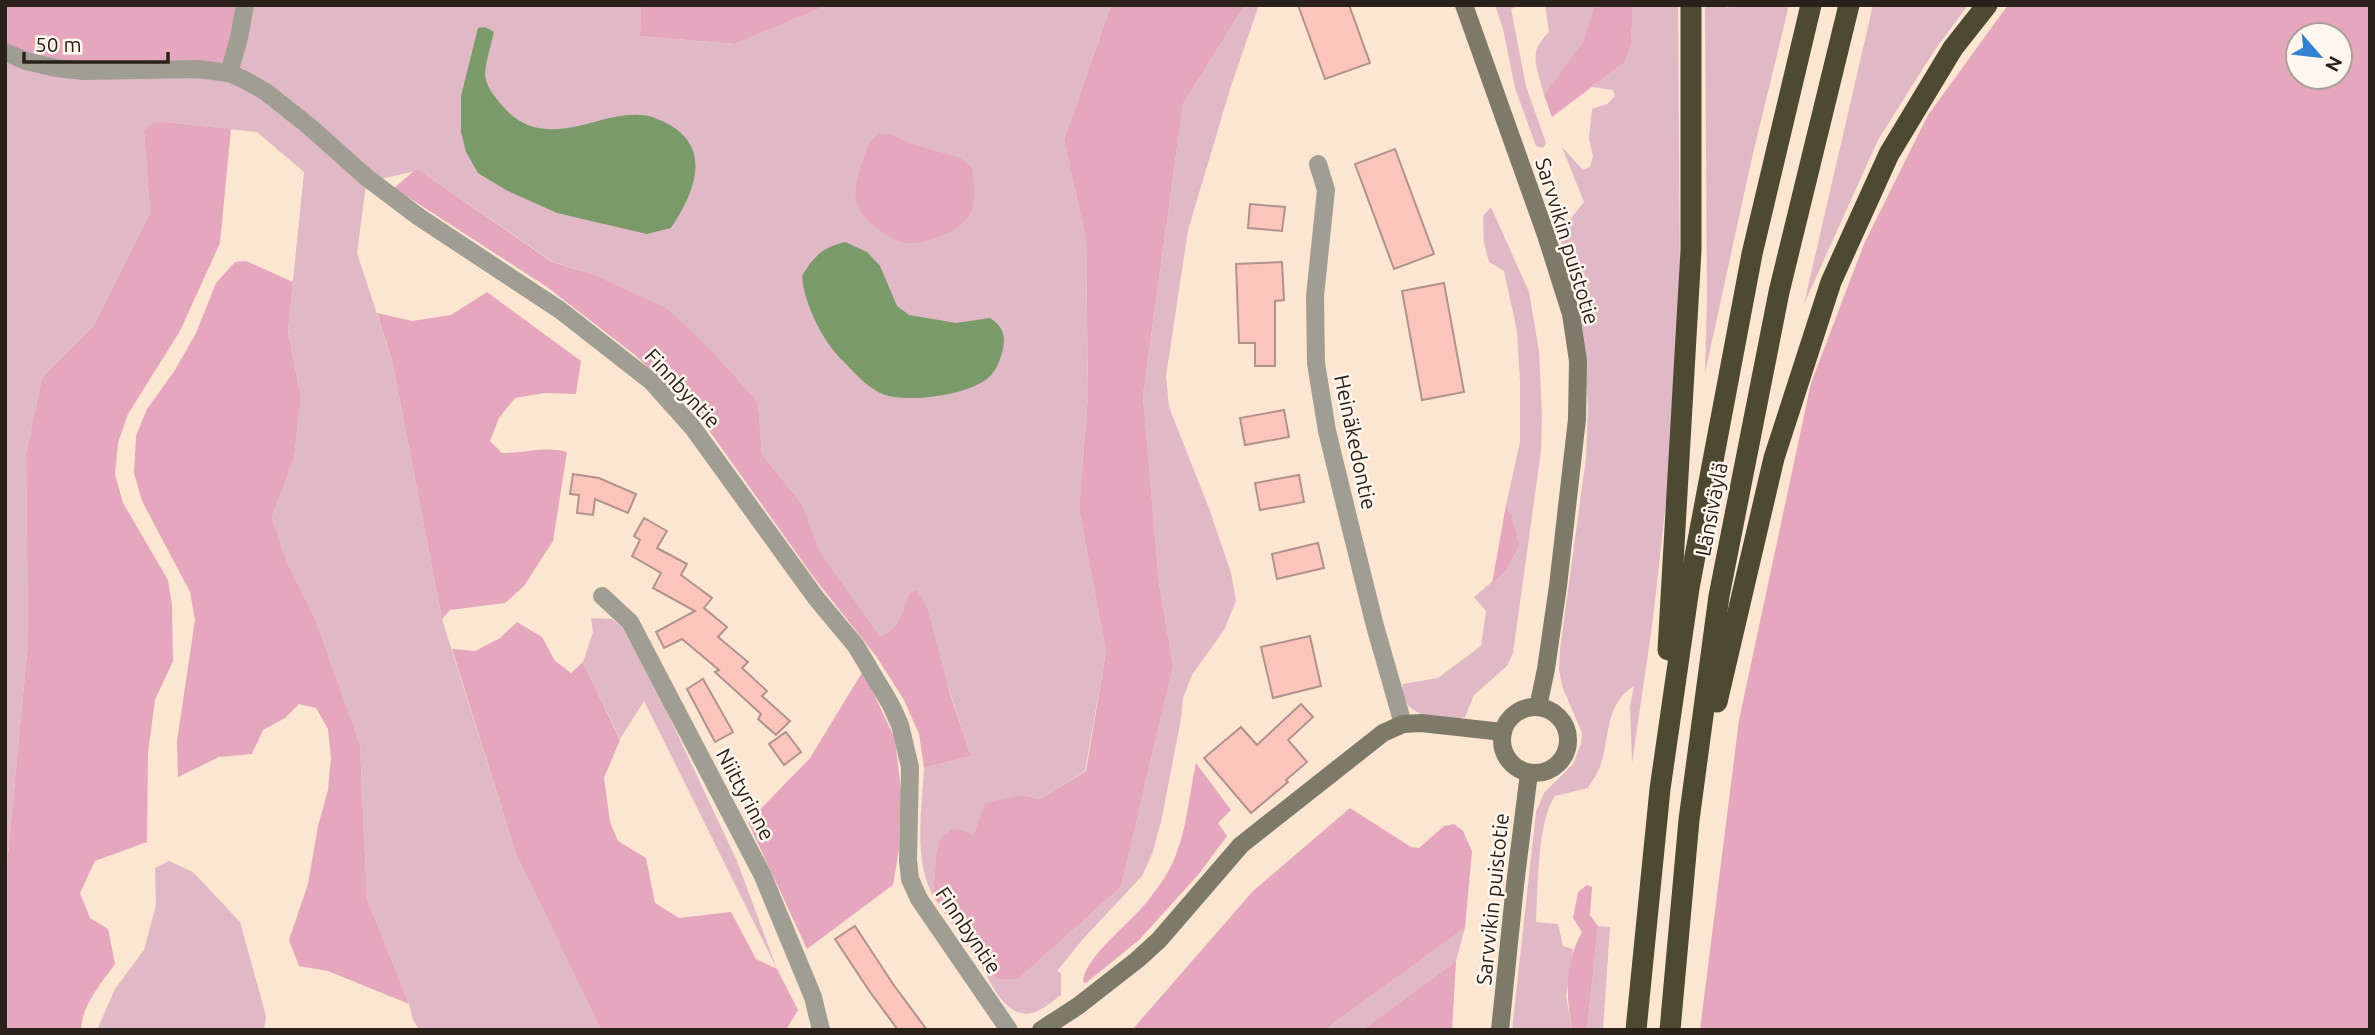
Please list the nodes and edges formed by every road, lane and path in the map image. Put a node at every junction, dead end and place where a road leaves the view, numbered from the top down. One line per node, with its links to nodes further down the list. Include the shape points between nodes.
1 (245, 5): 8 (street)
2 (1464, 5): 11 (main road, Sarvvikin puistotie, via 1546,235 1570,314 1578,361 1577,419 1558,586)
3 (1691, 5): 15 (highway, via 1691,250)
4 (1811, 5): 15 (highway, Länsiväylä, via 1752,254 1689,588)
5 (1849, 5): 16 (highway, Länsiväylä, via 1779,292 1718,596)
6 (1987, 5): 16 (highway, via 1954,48 1889,154 1831,282 1774,458)
7 (5, 52): 8 (street, Finnbyntie, via 26,61 84,71 198,69)
8 (229, 73): 18 (street, Finnbyntie, via 266,92 419,217 620,355 652,382 693,428 856,646 891,705 910,767 910,879)
9 (1318, 164): 12 (street, Heinäkedontie, via 1326,190 1315,296 1316,363 1327,431)
10 (602, 596): 17 (street, Niittyrinne, via 630,621 762,874 813,997)
11 (1538, 707): 13 (main road, via 1515,713); 14 (main road, via 1559,717 1568,738 1561,760 1552,768)
12 (1403, 724): 13 (main road); 19 (main road, via 1383,733 1241,845 1138,960)
13 (1503, 732): 14 (main road, via 1504,753 1519,769)
14 (1529, 772): 20 (main road, Sarvvikin puistotie)
15 (1660, 789): 21 (highway, Länsiväylä)
16 (1689, 820): 22 (highway, Länsiväylä)
17 (821, 1030)
18 (1009, 1030)
19 (1041, 1030)
20 (1500, 1030)
21 (1636, 1030)
22 (1670, 1030)

